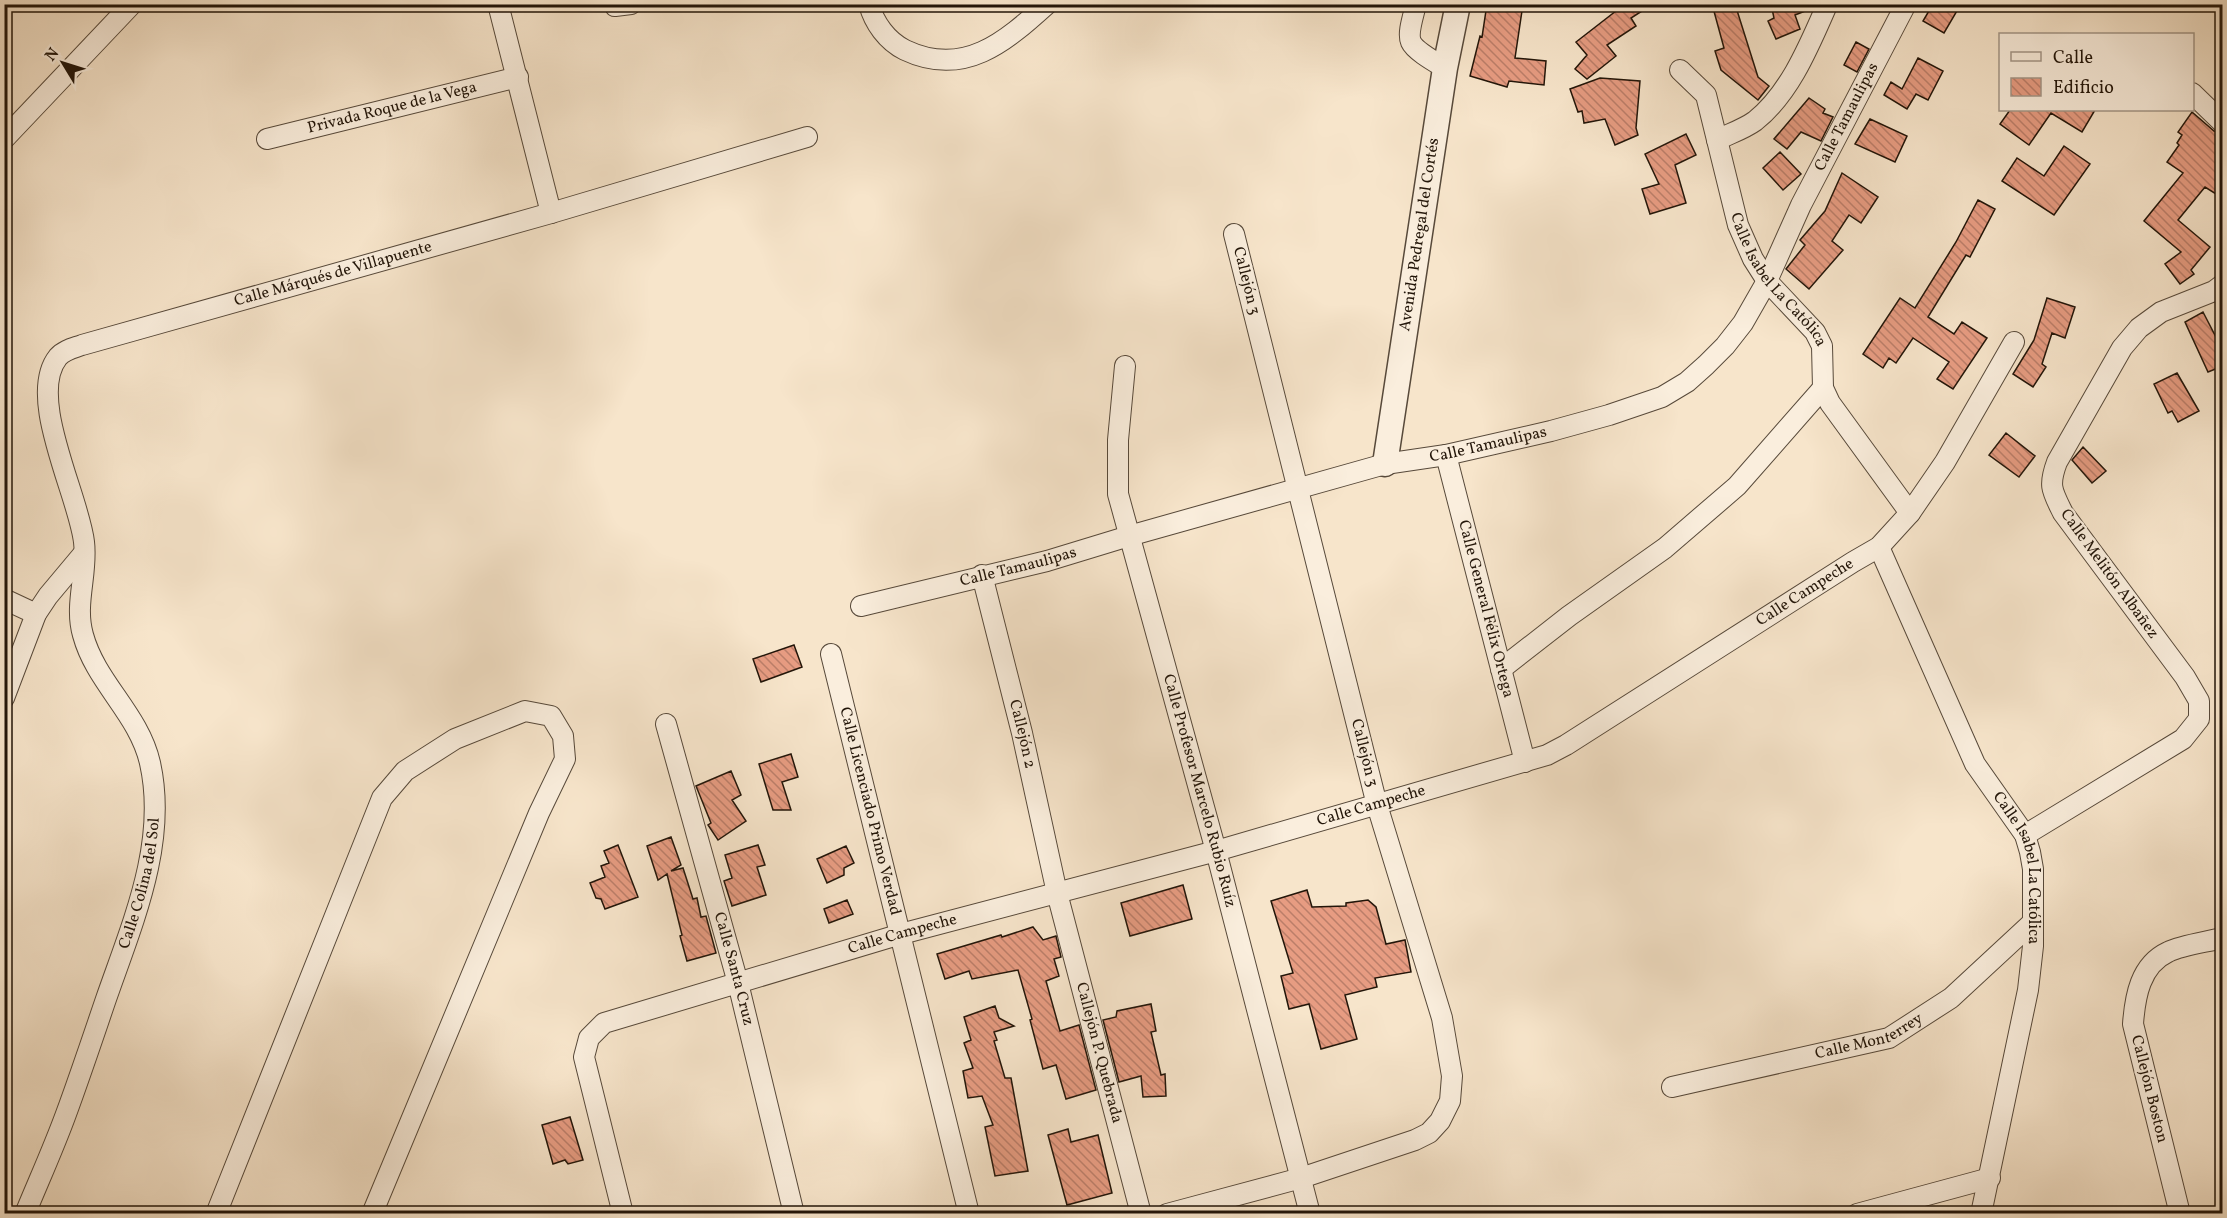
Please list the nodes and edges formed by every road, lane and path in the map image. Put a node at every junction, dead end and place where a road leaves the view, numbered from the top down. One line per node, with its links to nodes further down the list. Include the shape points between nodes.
1 (132, 4): 15 (street)
2 (498, 4): 11 (street)
3 (869, 4): 4 (street, via 878,25 894,43 928,59 942,61 980,53 1010,38)
4 (1047, 4)
5 (1416, 4): 9 (street, via 1411,42)
6 (1458, 4): 9 (street, Avenida Pedregal del Cortés)
7 (1906, 4): 20 (street, Calle Tamaulipas, via 1801,205)
8 (1827, 5): 17 (street, via 1779,97 1754,122)
9 (1445, 68): 26 (street, Avenida Pedregal del Cortés)
10 (1680, 70): 17 (street, Calle Isabel La Católica, via 1706,95)
11 (518, 77): 16 (street, Privada Roque de la Vega); 18 (street)
12 (2194, 94): 13 (street)
13 (2223, 122)
14 (807, 137): 18 (street, Calle Márqués de Villapuente)
15 (4, 139)
16 (267, 139)
17 (1717, 140): 20 (street, Calle Isabel La Católica, via 1738,225)
18 (551, 213): 31 (street, Calle Márqués de Villapuente, via 64,351 50,372 48,402 60,459 80,516)
19 (1234, 234): 27 (street, Callejón 3)
20 (1767, 281): 24 (street, Calle Isabel La Católica, via 1815,332 1822,346); 25 (street, Calle Tamaulipas, via 1725,346 1687,382 1662,397 1551,431)
21 (2223, 285): 42 (street, Calle Melitón Albañez, via 2161,312 2139,328 2122,348 2051,479 2062,513 2185,677 2199,700 2199,719 2183,739)
22 (2014, 342): 28 (street, Calle Campeche, via 1945,462)
23 (1125, 366): 29 (street, Calle Profesor Marcelo Rubio Ruíz, via 1116,479)
24 (1823, 388): 28 (street, Calle Isabel La Católica); 37 (street, via 1737,486 1665,549)
25 (1446, 455): 26 (street, Calle Tamaulipas); 37 (street, Calle General Félix Ortega)
26 (1385, 464): 27 (street, Calle Tamaulipas)
27 (1298, 488): 29 (street, Calle Tamaulipas); 41 (street, Callejón 3)
28 (1910, 513): 30 (street, Calle Campeche)
29 (1130, 536): 32 (street, Calle Tamaulipas, via 1047,561); 43 (street, Calle Profesor Marcelo Rubio Ruíz)
30 (1879, 547): 40 (street, Calle Campeche, via 1566,745); 42 (street, Calle Isabel La Católica, via 1975,764)
31 (84, 553): 35 (street); 52 (street, Calle Colina del Sol, via 80,614 83,635 95,664 135,724 150,760 155,830 147,875 122,954 66,1115)
32 (982, 575): 34 (street, Calle Tamaulipas); 44 (street, Callejón 2)
33 (4, 599): 35 (street)
34 (861, 606)
35 (36, 614): 38 (street)
36 (831, 654): 46 (street, Calle Licenciado Primo Verdad)
37 (1501, 669): 40 (street, Calle General Félix Ortega)
38 (4, 698)
39 (666, 724): 48 (street, Calle Santa Cruz)
40 (1525, 762): 41 (street, Calle Campeche)
41 (1377, 805): 43 (street, Calle Campeche); 50 (street, Callejón 3, via 1442,1018 1452,1076 1450,1101 1440,1121 1416,1140)
42 (2025, 835): 45 (street, Calle Isabel La Católica, via 2032,869)
43 (1216, 851): 44 (street, Calle Campeche); 50 (street, Calle Profesor Marcelo Rubio Ruíz)
44 (1057, 893): 46 (street, Calle Campeche); 58 (street, Callejón P. Quebrada)
45 (2033, 922): 49 (street, Calle Monterrey, via 1951,998 1889,1038); 51 (street, Calle Isabel La Católica, via 2028,990)
46 (901, 934): 48 (street, Calle Campeche); 57 (street, Calle Licenciado Primo Verdad)
47 (2223, 938): 63 (street, Callejón Boston, via 2168,952 2150,966 2135,998 2133,1024)
48 (738, 983): 55 (street, Calle Campeche, via 604,1023 589,1038 584,1057); 56 (street, Calle Santa Cruz)
49 (1672, 1087)
50 (1301, 1178): 59 (street, Callejón 3); 60 (street, Calle Profesor Marcelo Rubio Ruíz)
51 (1990, 1178): 61 (street); 62 (street, Calle Isabel La Católica)
52 (26, 1214)
53 (216, 1214): 54 (street, via 382,798 405,771 455,739 525,711 551,716 563,736 565,759)
54 (372, 1214)
55 (623, 1214)
56 (794, 1214)
57 (969, 1214)
58 (1141, 1214)
59 (1167, 1214)
60 (1310, 1214)
61 (1857, 1214)
62 (1981, 1214)
63 (2180, 1214)

